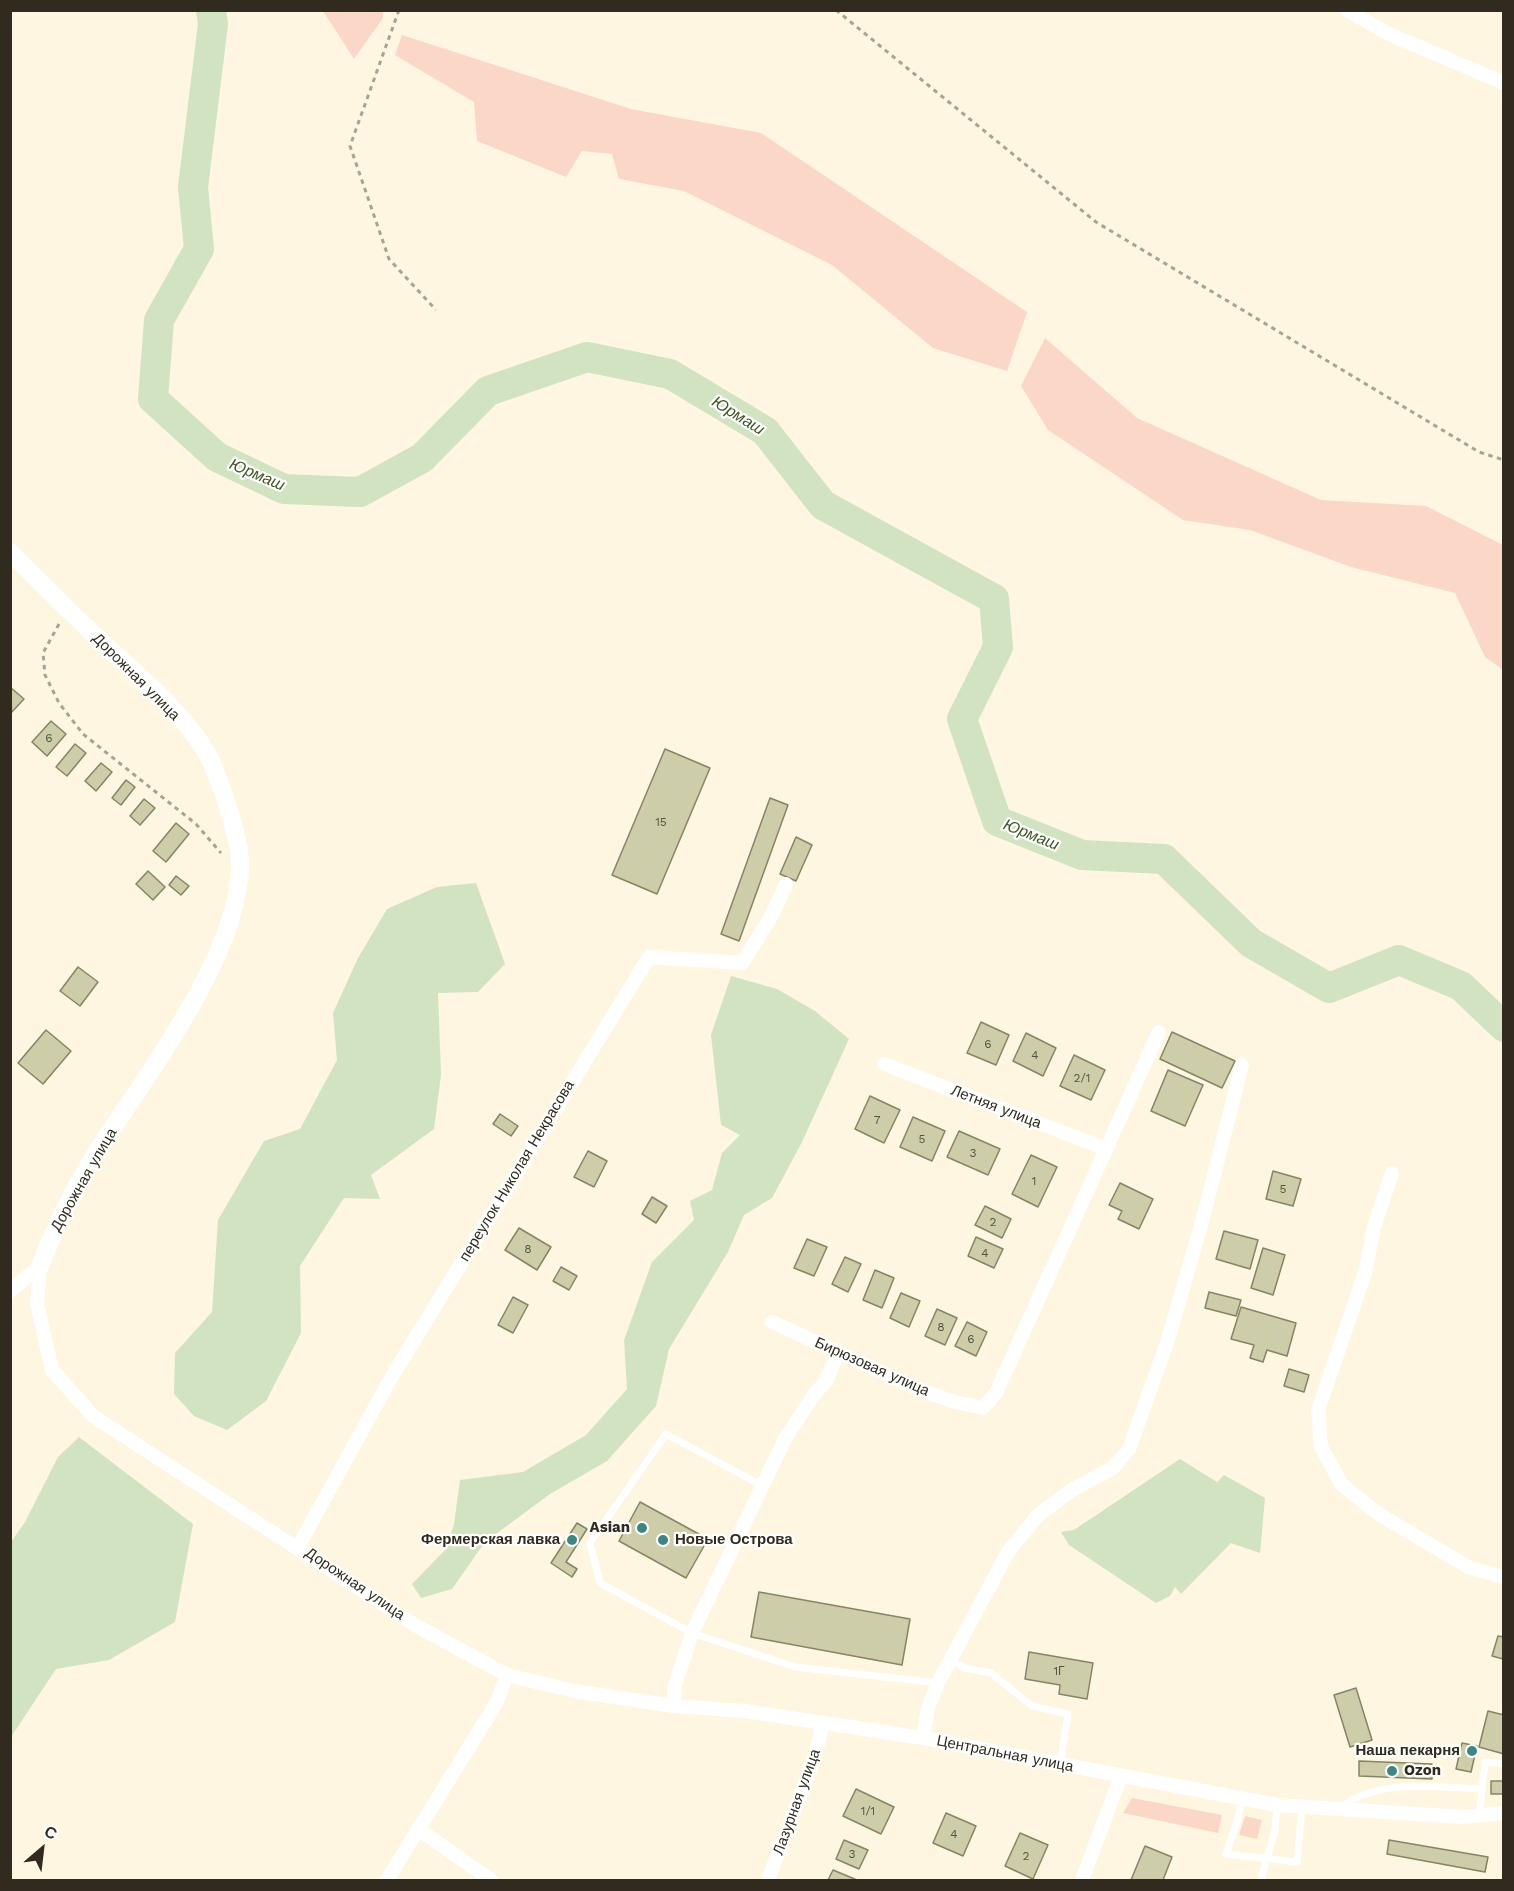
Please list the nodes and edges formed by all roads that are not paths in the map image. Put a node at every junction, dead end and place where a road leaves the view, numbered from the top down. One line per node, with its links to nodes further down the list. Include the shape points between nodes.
1 (1347, 10): 2 (street, via 1389,34)
2 (1503, 83)
3 (10, 552): 10 (street, Дорожная улица, via 152,688 202,746 224,798 240,864 236,896 225,931 198,993 95,1156 55,1227)
4 (786, 884): 15 (street, переулок Николая Некрасова, via 742,963 649,957 391,1378)
5 (1159, 1032): 8 (street)
6 (884, 1064): 8 (street, Летняя улица)
7 (1242, 1065): 18 (street, via 1167,1343 1129,1449 1113,1468 1039,1514 1008,1552)
8 (1107, 1149): 13 (street, Бирюзовая улица, via 996,1393 983,1408 923,1391)
9 (1392, 1173): 16 (street, via 1374,1227 1365,1273 1318,1410 1321,1447 1342,1485 1380,1515 1470,1568)
10 (40, 1266): 11 (street); 15 (street, Дорожная улица, via 37,1304 52,1370 93,1416)
11 (10, 1291)
12 (772, 1322): 13 (street, Бирюзовая улица)
13 (839, 1352): 14 (street, via 825,1383 785,1439)
14 (761, 1485): 17 (street); 17 (lane, via 666,1434 590,1543 600,1583)
15 (298, 1547): 19 (street, Дорожная улица, via 415,1624)
16 (1503, 1576)
17 (692, 1633): 20 (lane, via 795,1667); 21 (street, via 675,1685)
18 (951, 1660): 20 (street); 25 (lane, via 965,1668 991,1673 1032,1706 1068,1714)
19 (507, 1675): 21 (street, Центральная улица); 34 (street, via 497,1702)
20 (938, 1683): 23 (street, via 928,1708)
21 (673, 1706): 22 (street, Центральная улица)
22 (823, 1722): 23 (street, Центральная улица); 38 (street, Лазурная улица, via 815,1757)
23 (923, 1738): 25 (street, Центральная улица)
24 (1503, 1764): 27 (lane, via 1485,1762)
25 (1060, 1765): 26 (street, Центральная улица)
26 (1121, 1776): 28 (street, Центральная улица); 39 (street)
27 (1482, 1789): 31 (lane, via 1398,1786 1360,1795 1348,1802); 33 (lane)
28 (1242, 1798): 29 (street, Центральная улица); 35 (lane, via 1226,1854)
29 (1277, 1805): 30 (street, Центральная улица); 35 (lane)
30 (1302, 1808): 31 (street, Центральная улица); 35 (lane, via 1297,1862)
31 (1347, 1811): 33 (street, Центральная улица)
32 (1503, 1813): 33 (street, Центральная улица)
33 (1479, 1816)
34 (418, 1829): 36 (street); 37 (street)
35 (1267, 1859): 40 (lane)
36 (387, 1881)
37 (491, 1881)
38 (768, 1881)
39 (1082, 1881)
40 (1261, 1881)

